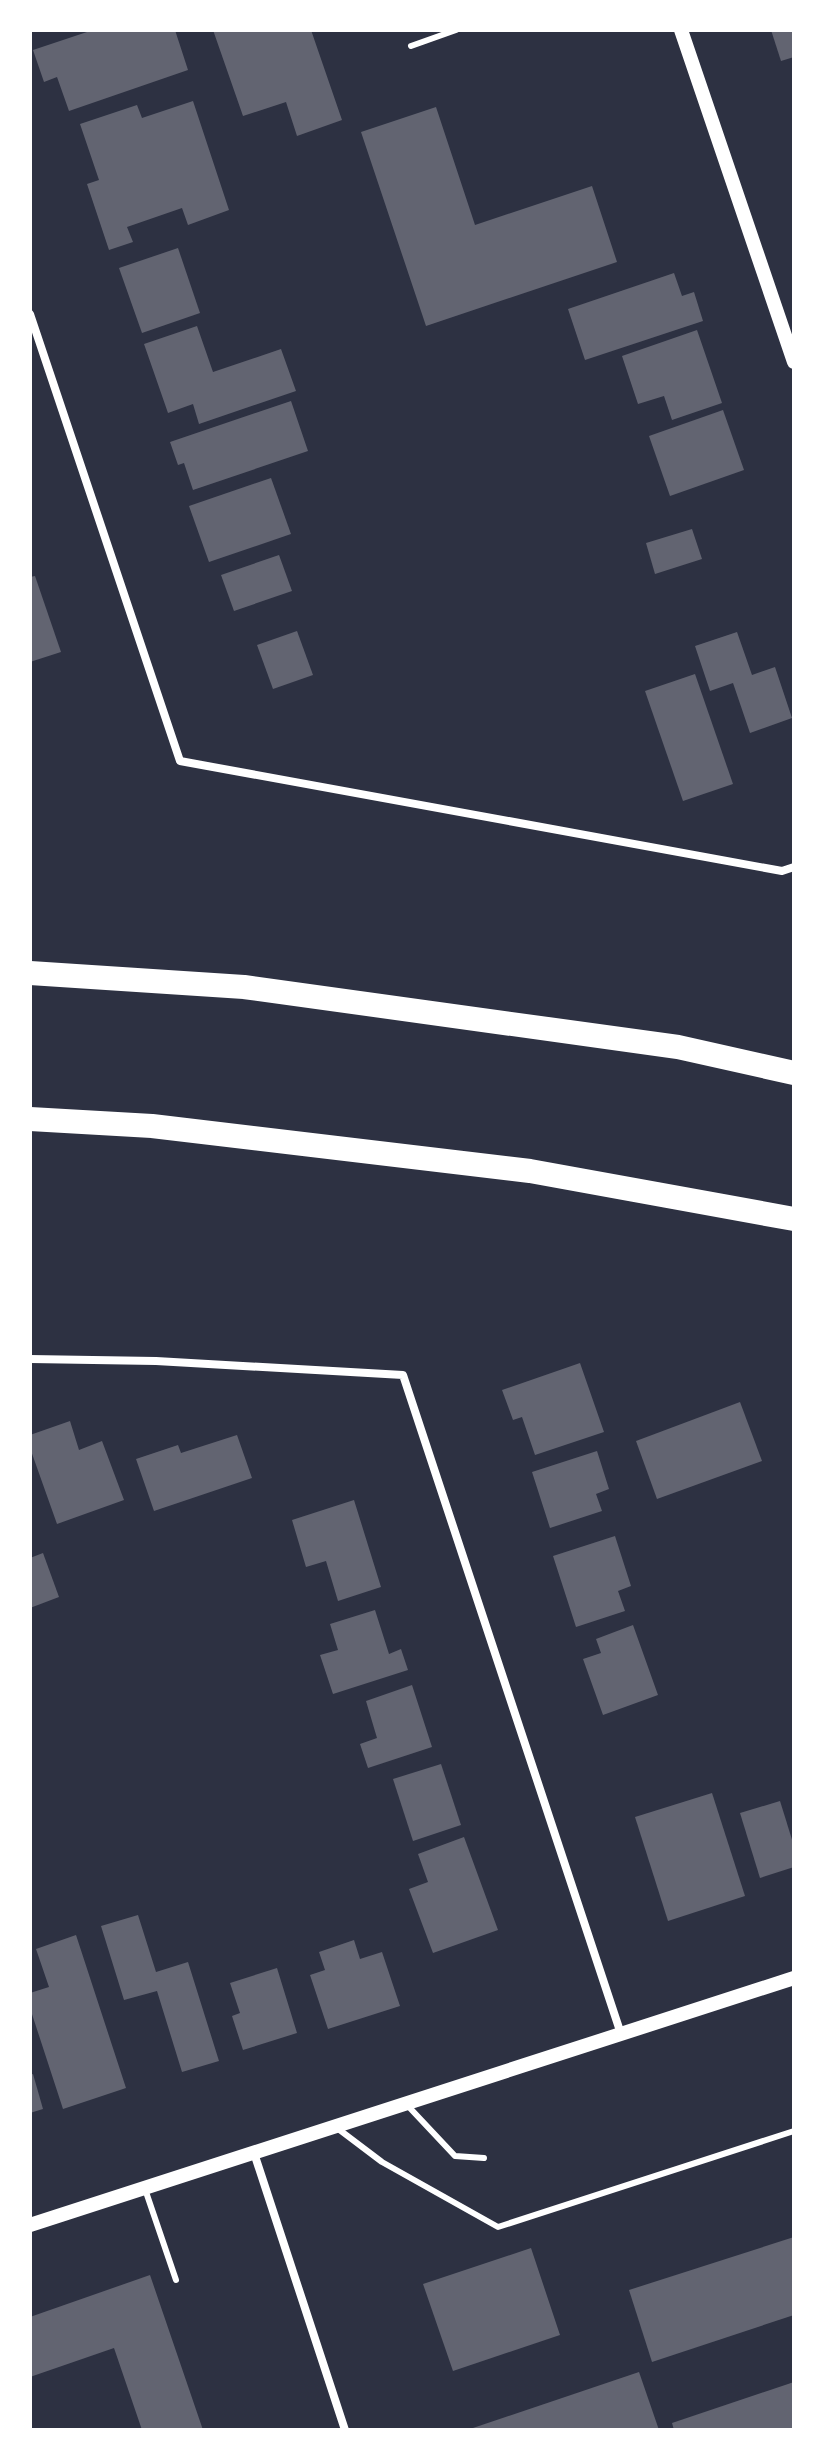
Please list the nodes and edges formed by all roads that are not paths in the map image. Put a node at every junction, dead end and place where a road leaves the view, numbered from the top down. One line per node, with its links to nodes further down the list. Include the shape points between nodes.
1 (456, 30): 3 (lane)
2 (681, 30): 5 (street)
3 (411, 46)
4 (30, 314): 6 (street, via 180,761 782,871)
5 (794, 362)
6 (794, 867)
7 (30, 973): 8 (highway, via 259,989 678,1047)
8 (794, 1073)
9 (30, 1119): 10 (highway, via 152,1126 530,1171)
10 (794, 1219)
11 (30, 1359): 13 (street, via 403,1375)
12 (794, 1978): 13 (street)
13 (621, 2034): 14 (street)
14 (406, 2103): 15 (street); 18 (lane, via 455,2156)
15 (334, 2126): 16 (lane, via 382,2162 498,2227); 17 (street)
16 (794, 2131)
17 (254, 2153): 19 (street); 22 (street)
18 (484, 2158)
19 (145, 2188): 20 (street); 21 (lane)
20 (30, 2225)
21 (176, 2280)
22 (345, 2430)

